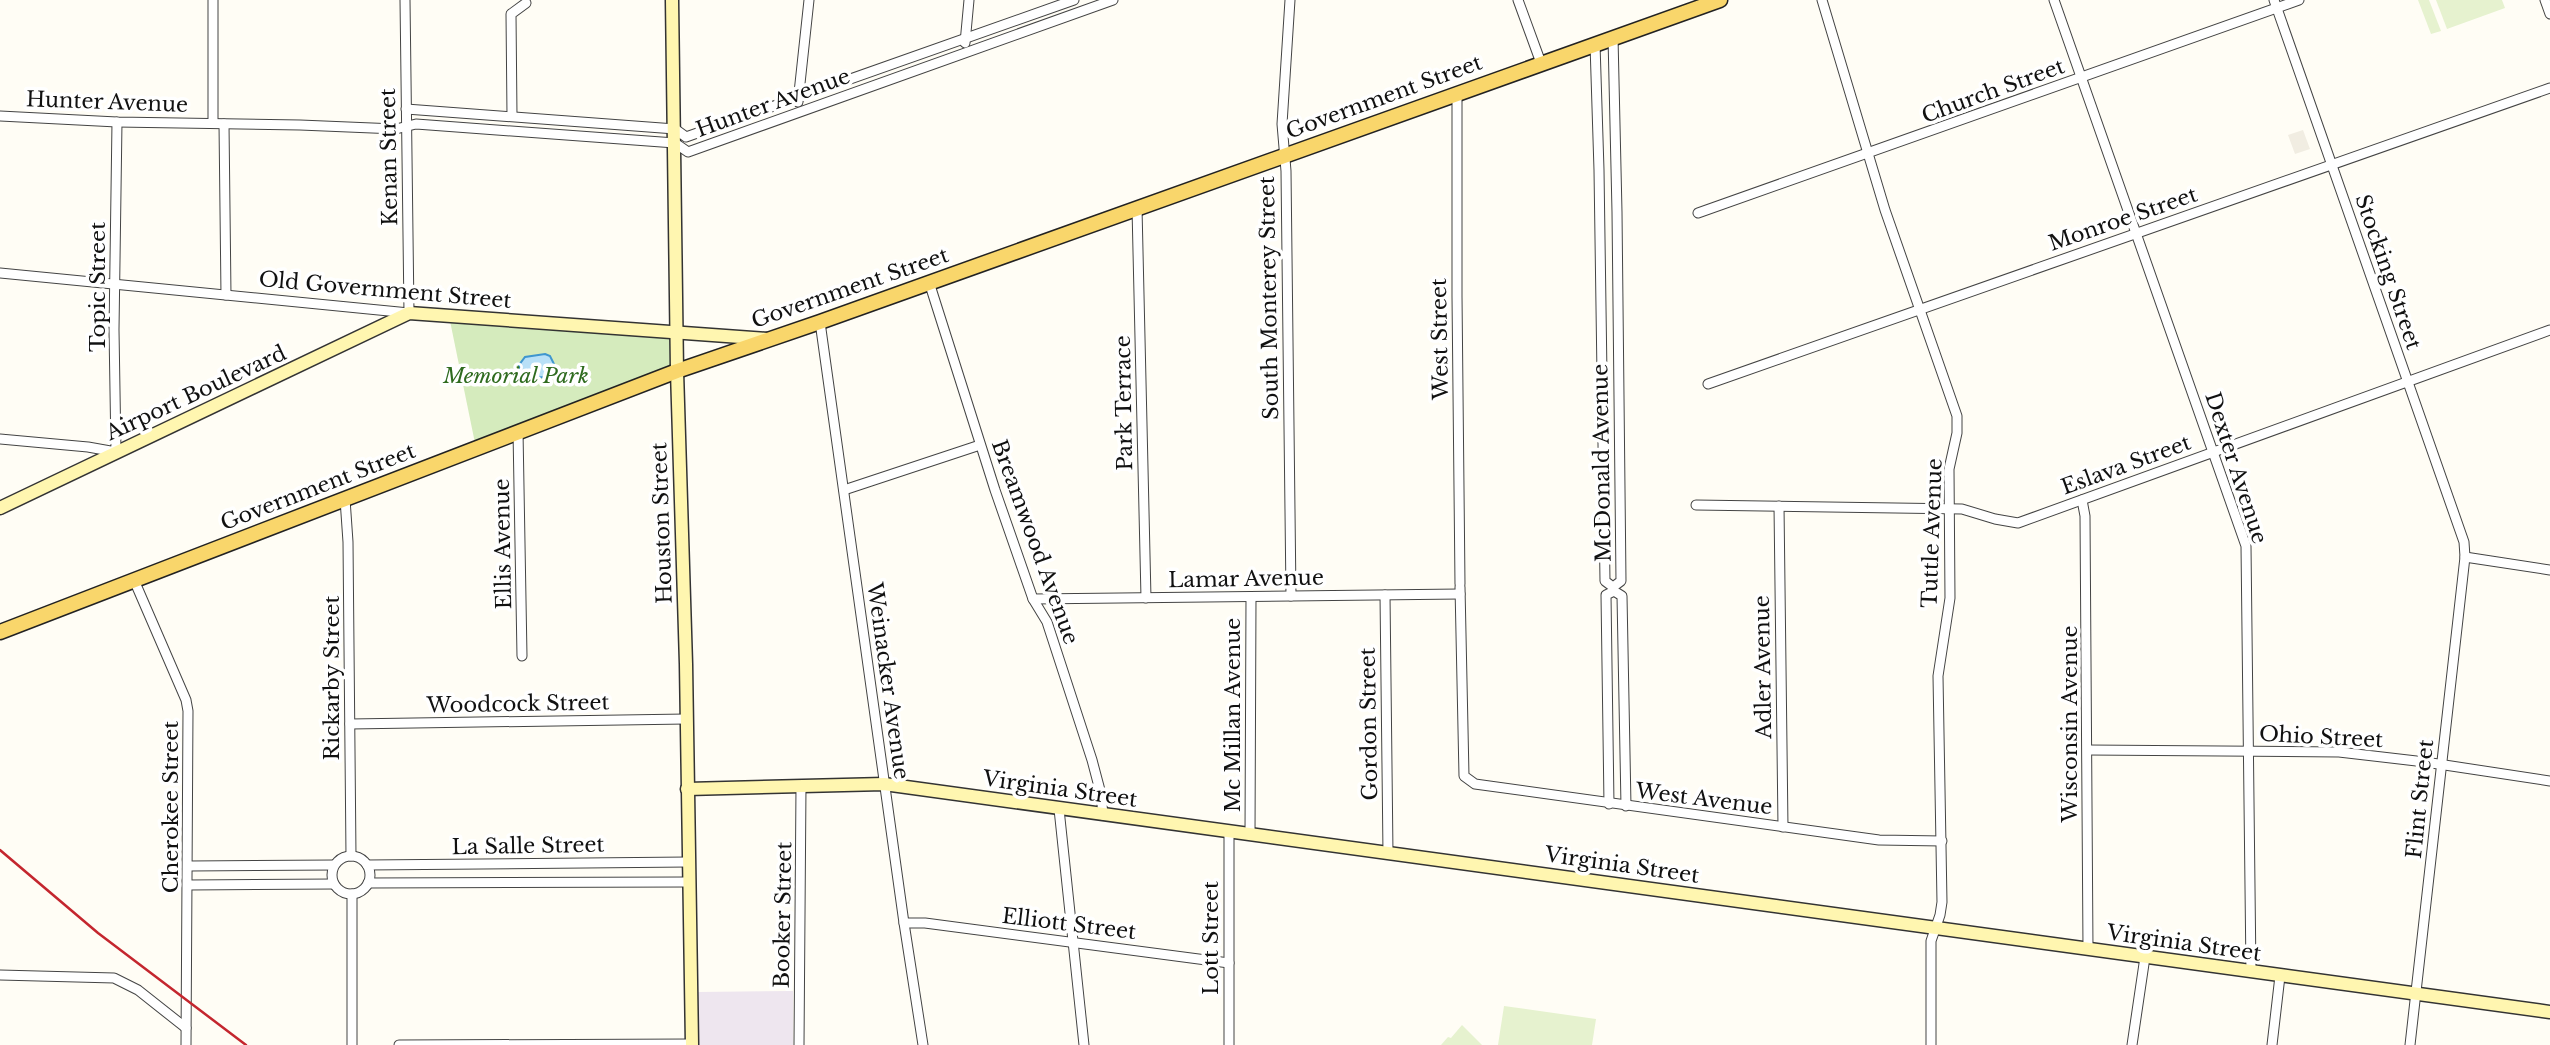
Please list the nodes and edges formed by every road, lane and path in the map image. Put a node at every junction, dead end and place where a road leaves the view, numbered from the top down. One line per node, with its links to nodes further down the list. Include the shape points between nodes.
1 (213, 0): 32 (street)
2 (405, 0): 27 (street, Kenan Street)
3 (672, 0): 35 (street, Houston Street)
4 (809, 0): 26 (street)
5 (969, 0): 19 (street)
6 (1074, 0): 19 (street, Hunter Avenue)
7 (1113, 0): 21 (street, Hunter Avenue)
8 (1290, 0): 38 (street, South Monterey Street)
9 (1518, 0): 22 (street)
10 (1720, 0): 18 (main road, Government Street)
11 (1822, 0): 37 (street, Tuttle Avenue)
12 (2054, 0): 23 (street, Dexter Avenue)
13 (2299, 0): 16 (street, Church Street)
14 (2545, 0): 17 (street)
15 (526, 3): 30 (street, via 511,14)
16 (2275, 4): 23 (street, Church Street); 39 (street, Stocking Street)
17 (2550, 14)
18 (1613, 37): 20 (main road, Government Street); 20 (street, McDonald Avenue, via 1621,581 1614,587 1605,581)
19 (964, 39): 21 (street); 26 (street, Hunter Avenue)
20 (1595, 44): 22 (main road, Government Street)
21 (967, 52): 28 (street, Hunter Avenue)
22 (1541, 63): 25 (main road, Government Street)
23 (2081, 78): 37 (street, Church Street); 42 (street, Dexter Avenue)
24 (2550, 88): 39 (street, Monroe Street)
25 (1457, 93): 38 (main road, Government Street); 71 (street, West Street)
26 (797, 99): 28 (street); 35 (street, Hunter Avenue, via 686,137)
27 (406, 109): 30 (street, Hunter Avenue); 34 (street, Kenan Street)
28 (800, 112): 36 (street, Hunter Avenue, via 688,152)
29 (0, 116): 31 (street, Hunter Avenue)
30 (512, 116): 35 (street, Hunter Avenue)
31 (117, 122): 32 (street, Hunter Avenue); 45 (street, Topic Street)
32 (214, 123): 33 (street, Hunter Avenue)
33 (224, 124): 34 (street, Hunter Avenue); 46 (street)
34 (406, 127): 36 (street, Hunter Avenue, via 416,124); 48 (street, Kenan Street)
35 (675, 129): 36 (street, Houston Street)
36 (675, 143): 51 (street, Houston Street)
37 (1868, 154): 41 (street, Church Street); 47 (street, Tuttle Avenue)
38 (1284, 156): 40 (main road, Government Street); 73 (street, South Monterey Street)
39 (2332, 164): 42 (street, Monroe Street); 54 (street, Stocking Street)
40 (1137, 208): 44 (main road, Government Street); 74 (street, Park Terrace)
41 (1698, 213)
42 (2136, 234): 47 (street, Monroe Street); 60 (street, Dexter Avenue)
43 (0, 273): 45 (street, Old Government Street)
44 (929, 282): 49 (main road, Government Street); 58 (street, Breamwood Avenue)
45 (115, 285): 46 (street, Old Government Street); 59 (street, Topic Street)
46 (226, 295): 48 (street, Old Government Street)
47 (1920, 309): 55 (street, Monroe Street); 67 (street, Tuttle Avenue, via 1957,416)
48 (409, 313): 51 (street, Old Government Street); 59 (street, Airport Boulevard)
49 (820, 322): 52 (main road, Government Street); 61 (street, Weinacker Avenue)
50 (2550, 330): 54 (street, Eslava Street)
51 (678, 333): 52 (street, Old Government Street); 53 (street, Houston Street)
52 (767, 339): 53 (main road, Government Street)
53 (677, 371): 56 (main road, Government Street); 79 (street, Houston Street)
54 (2408, 382): 60 (street, Eslava Street); 68 (street, Stocking Street, via 2464,542)
55 (1708, 384)
56 (519, 431): 62 (main road, Government Street); 78 (street, Ellis Avenue)
57 (0, 439): 59 (street)
58 (980, 445): 61 (street); 76 (street, Breamwood Avenue)
59 (116, 453): 66 (street, Airport Boulevard)
60 (2213, 453): 63 (street, Eslava Street); 82 (street, Dexter Avenue, via 2248,561)
61 (844, 490): 86 (street, Weinacker Avenue)
62 (345, 499): 70 (main road, Government Street); 80 (street, Rickarby Street)
63 (2081, 500): 67 (street, Eslava Street, via 2018,523); 81 (street, Wisconsin Avenue, via 2085,516)
64 (1696, 505): 65 (street, Eslava Street)
65 (1779, 506): 67 (street, Eslava Street); 93 (street, Adler Avenue)
66 (0, 508)
67 (1949, 508): 96 (street, Tuttle Avenue, via 1950,598 1938,676)
68 (2465, 557): 69 (street); 83 (street, Flint Street)
69 (2550, 570)
70 (134, 580): 77 (main road, Government Street); 101 (street, Cherokee Street, via 186,700)
71 (1460, 588): 72 (street, Lamar Avenue); 84 (street, West Street)
72 (1385, 595): 73 (street, Lamar Avenue); 97 (street, Gordon Street)
73 (1291, 596): 75 (street, Lamar Avenue)
74 (1146, 597): 75 (street, Lamar Avenue); 76 (street, Lamar Avenue)
75 (1251, 597): 95 (street, Mc Millan Avenue)
76 (1033, 598): 92 (street, Breamwood Avenue, via 1047,622 1092,760)
77 (0, 632)
78 (522, 656)
79 (686, 719): 80 (street, Woodcock Street); 88 (street, Houston Street)
80 (349, 724): 98 (street, Rickarby Street)
81 (2088, 750): 82 (street, Ohio Street); 113 (street, Wisconsin Avenue)
82 (2248, 751): 83 (street, Ohio Street, via 2339,752); 116 (street, Dexter Avenue)
83 (2442, 765): 85 (street, Ohio Street); 119 (street, Flint Street)
84 (1464, 776): 89 (street, West Avenue, via 1475,784)
85 (2550, 781)
86 (884, 784): 87 (street, Virginia Street); 91 (street, Virginia Street); 110 (street, Weinacker Avenue)
87 (801, 786): 88 (street, Virginia Street); 126 (street, Booker Street)
88 (687, 789): 99 (street, Houston Street)
89 (1609, 804): 90 (street, West Avenue); 90 (street, McDonald Avenue, via 1606,595 1614,591 1622,596)
90 (1626, 806): 93 (street, West Avenue)
91 (1059, 809): 92 (street, Virginia Street); 112 (street)
92 (1103, 815): 94 (street, Virginia Street)
93 (1783, 827): 96 (street, West Avenue, via 1879,840)
94 (1229, 832): 95 (street, Virginia Street); 115 (street, Lott Street)
95 (1250, 835): 97 (street, Virginia Street)
96 (1942, 841): 111 (street, Tuttle Avenue)
97 (1388, 853): 111 (street, Virginia Street)
98 (351, 856): 102 (street); 103 (street)
99 (688, 862): 100 (street, La Salle Street); 104 (street, Houston Street)
100 (510, 864): 103 (street, La Salle Street); 106 (street)
101 (189, 866): 102 (street); 108 (street, Cherokee Street)
102 (334, 866): 107 (street)
103 (367, 866): 105 (street)
104 (689, 882): 106 (street, La Salle Street); 122 (street, Houston Street)
105 (368, 883): 106 (street, La Salle Street); 109 (street)
106 (510, 883)
107 (334, 884): 108 (street); 109 (street, via 341,892)
108 (188, 885): 121 (street, Cherokee Street)
109 (352, 894): 124 (street)
110 (904, 923): 112 (street, Elliott Street); 127 (street, Weinacker Avenue)
111 (1936, 927): 113 (street, Virginia Street); 130 (street, Tuttle Avenue, via 1931,940)
112 (1073, 942): 115 (street, Elliott Street); 128 (street)
113 (2088, 949): 114 (street, Virginia Street)
114 (2145, 957): 116 (street, Virginia Street); 131 (street)
115 (1229, 963): 129 (street, Lott Street)
116 (2251, 972): 118 (street, Virginia Street)
117 (0, 975): 121 (street, via 114,978 138,990)
118 (2280, 976): 119 (street, Virginia Street); 132 (street)
119 (2416, 994): 120 (street, Virginia Street); 133 (street, Flint Street)
120 (2550, 1012)
121 (186, 1028): 123 (street, Cherokee Street)
122 (691, 1044): 125 (street)
123 (186, 1045)
124 (352, 1045)
125 (399, 1045)
126 (799, 1045)
127 (923, 1045)
128 (1084, 1045)
129 (1228, 1045)
130 (1931, 1045)
131 (2132, 1045)
132 (2272, 1045)
133 (2410, 1045)

